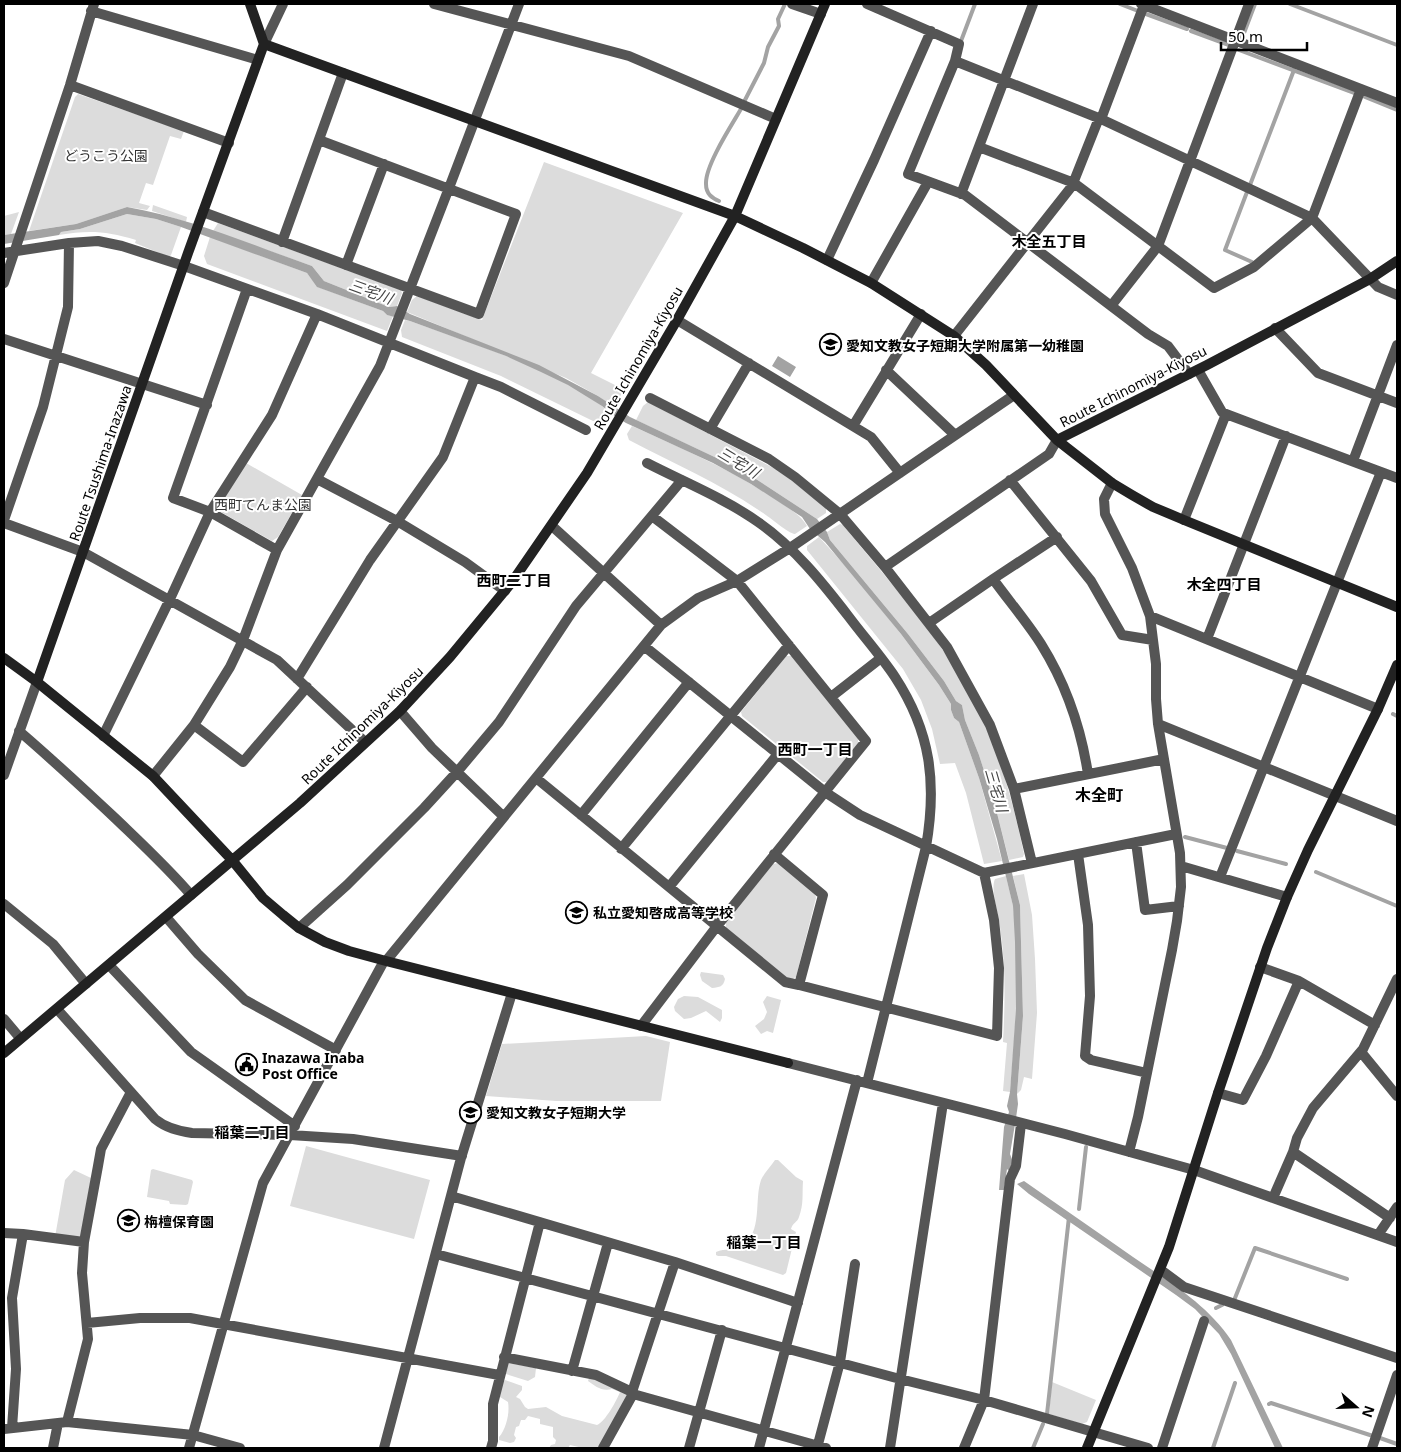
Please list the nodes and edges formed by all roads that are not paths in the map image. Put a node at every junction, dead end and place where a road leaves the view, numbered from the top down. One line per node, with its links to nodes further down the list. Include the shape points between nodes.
1 (250, 4): 16 (main road)
2 (283, 4): 16 (street)
3 (434, 4): 13 (street)
4 (519, 4): 13 (street)
5 (792, 4): 12 (street)
6 (825, 4): 12 (main road)
7 (867, 4): 14 (street)
8 (1033, 4): 20 (street)
9 (1142, 4): 15 (street); 24 (street)
10 (1249, 4): 15 (street)
11 (92, 7): 17 (street); 21 (street)
12 (821, 14): 25 (main road)
13 (511, 24): 25 (street, via 629,56); 26 (street)
14 (931, 32): 18 (street, via 959,44); 45 (street)
15 (1235, 40): 22 (street); 30 (street)
16 (264, 44): 17 (main road, Route Tsushima-Inazawa); 19 (main road)
17 (258, 60): 28 (main road, Route Tsushima-Inazawa)
18 (955, 61): 20 (street); 32 (street, via 908,174)
19 (343, 73): 26 (main road); 27 (street)
20 (1004, 80): 24 (street); 29 (street)
21 (70, 85): 28 (street); 43 (street)
22 (1361, 89): 23 (street); 38 (street)
23 (1397, 103)
24 (1100, 118): 30 (street); 33 (street)
25 (776, 119): 36 (main road)
26 (474, 121): 34 (street); 36 (main road)
27 (319, 140): 31 (street); 39 (street)
28 (229, 143): 37 (main road, Route Tsushima-Inazawa)
29 (979, 147): 33 (street); 35 (street)
30 (1190, 161): 38 (street); 42 (street)
31 (384, 164): 34 (street); 47 (street)
32 (928, 182): 35 (street); 51 (street)
33 (1074, 183): 41 (street); 42 (street)
34 (450, 188): 53 (street); 53 (street, via 516,214 479,314)
35 (961, 194): 41 (street)
36 (735, 216): 45 (main road, Route Ichinomiya-Kiyosu); 58 (main road, Route Ichinomiya-Kiyosu)
37 (201, 217): 39 (street); 48 (main road, Route Tsushima-Inazawa)
38 (1312, 218): 42 (street, via 1254,267 1214,288); 49 (street)
39 (282, 242): 47 (street)
40 (69, 243): 43 (street); 48 (street, via 98,241); 64 (street, via 68,307)
41 (1028, 244): 55 (street); 60 (street)
42 (1158, 246): 55 (street)
43 (15, 250): 44 (street); 50 (street)
44 (4, 253)
45 (827, 260): 51 (main road, Route Ichinomiya-Kiyosu)
46 (1397, 261): 49 (main road, Route Ichinomiya-Kiyosu)
47 (346, 265): 53 (street)
48 (184, 266): 52 (street); 69 (main road, Route Tsushima-Inazawa)
49 (1370, 279): 54 (street, via 1378,288); 59 (main road, Route Ichinomiya-Kiyosu)
50 (4, 283)
51 (871, 283): 57 (main road, Route Ichinomiya-Kiyosu)
52 (247, 289): 56 (street); 74 (street)
53 (409, 293): 62 (street)
54 (1397, 295)
55 (1112, 306): 67 (street, via 1168,346)
56 (317, 314): 62 (street); 91 (street, via 272,415)
57 (921, 314): 60 (main road, Route Ichinomiya-Kiyosu); 66 (street)
58 (677, 320): 65 (street); 97 (main road, Route Ichinomiya-Kiyosu)
59 (1275, 328): 67 (main road, Route Ichinomiya-Kiyosu); 71 (street, via 1318,373)
60 (954, 336): 70 (main road, Route Ichinomiya-Kiyosu)
61 (4, 339): 64 (street)
62 (389, 344): 68 (street); 87 (street)
63 (1397, 345): 71 (street)
64 (56, 356): 69 (street); 95 (street, via 42,412)
65 (749, 364): 76 (street); 77 (street)
66 (886, 370): 76 (street); 79 (street)
67 (1193, 372): 75 (street); 81 (main road, Route Ichinomiya-Kiyosu)
68 (475, 377): 78 (street); 96 (street, via 443,457)
69 (142, 384): 74 (street); 102 (main road, Route Tsushima-Inazawa)
70 (1014, 395): 79 (street); 81 (main road, Route Ichinomiya-Kiyosu)
71 (1378, 396): 73 (street); 82 (street)
72 (650, 398): 77 (street)
73 (1397, 403)
74 (207, 405): 91 (street, via 173,498)
75 (1226, 414): 80 (street); 94 (street)
76 (852, 426): 85 (street, via 872,437)
77 (710, 429): 93 (street, via 795,477)
78 (586, 430)
79 (955, 435): 85 (street)
80 (1286, 436): 82 (street); 99 (street)
81 (1057, 440): 89 (street, via 1049,454); 90 (main road)
82 (1354, 461): 84 (street)
83 (647, 463): 88 (street)
84 (1382, 472): 86 (street); 107 (street)
85 (900, 473): 93 (street)
86 (1397, 478)
87 (317, 479): 96 (street); 101 (street)
88 (682, 480): 92 (street); 100 (street, via 757,521)
89 (1010, 480): 98 (street); 103 (street)
90 (1112, 483): 94 (main road, via 1153,507); 111 (street, via 1104,499 1104,514 1132,568)
91 (210, 512): 101 (street); 109 (street)
92 (652, 516): 104 (street); 106 (street)
93 (836, 516): 100 (street); 103 (street)
94 (1184, 520): 99 (main road)
95 (4, 521): 102 (street)
96 (397, 521): 108 (street, via 465,562); 123 (street)
97 (552, 526): 104 (street); 108 (main road, Route Ichinomiya-Kiyosu)
98 (1057, 538): 105 (street); 116 (street, via 1091,581 1122,635)
99 (1245, 545): 107 (main road); 114 (street)
100 (790, 548): 106 (street); 120 (street)
101 (277, 550): 115 (street)
102 (83, 552): 109 (street); 124 (main road, Route Tsushima-Inazawa)
103 (885, 567): 112 (street)
104 (604, 573): 113 (street); 140 (street, via 576,606 499,722)
105 (993, 579): 112 (street); 141 (street, via 1040,644 1061,681 1075,716)
106 (737, 581): 113 (street, via 698,598); 117 (street)
107 (1337, 582): 110 (main road); 122 (street)
108 (504, 591): 129 (main road, Route Ichinomiya-Kiyosu, via 440,669)
109 (170, 599): 115 (street); 134 (street)
110 (1397, 607)
111 (1150, 616): 114 (street); 116 (street)
112 (929, 624): 144 (street, via 947,647 990,725)
113 (661, 625): 118 (street)
114 (1207, 639): 122 (street)
115 (243, 640): 123 (street, via 277,660); 132 (street)
116 (1153, 640): 131 (street)
117 (789, 645): 127 (street); 130 (street)
118 (644, 646): 125 (street); 143 (street)
119 (4, 658): 124 (main road)
120 (881, 658): 127 (street); 152 (street, via 912,707 924,740 932,789)
121 (1397, 665): 128 (main road)
122 (1299, 677): 128 (street); 138 (street)
123 (297, 679): 126 (street)
124 (37, 682): 133 (street); 134 (main road)
125 (689, 682): 130 (street); 147 (street)
126 (307, 687): 132 (street, via 243,762); 135 (street)
127 (831, 697): 145 (street, via 866,741)
128 (1378, 709): 146 (main road)
129 (400, 711): 135 (main road, Route Ichinomiya-Kiyosu); 140 (street)
130 (730, 716): 136 (street); 153 (street)
131 (1158, 724): 137 (street); 138 (street)
132 (194, 725): 142 (street)
133 (19, 731): 139 (street); 162 (street, via 144,846)
134 (103, 736): 142 (main road)
135 (365, 742): 156 (main road, Route Ichinomiya-Kiyosu)
136 (778, 754): 145 (street); 161 (street)
137 (1164, 759): 141 (street); 150 (street)
138 (1264, 766): 146 (street); 160 (street)
139 (4, 770)
140 (457, 772): 148 (street); 168 (street, via 347,885)
141 (1088, 774): 144 (street)
142 (153, 776): 156 (main road)
143 (536, 778): 147 (street); 148 (street)
144 (1014, 789): 157 (street)
145 (825, 792): 152 (street, via 860,815); 154 (street)
146 (1336, 795): 149 (street); 163 (main road)
147 (581, 815): 153 (street)
148 (504, 817): 169 (street)
149 (1397, 821)
150 (1176, 834): 151 (street); 158 (street)
151 (1136, 842): 155 (street); 165 (street, via 1145,910)
152 (926, 847): 159 (street); 178 (street)
153 (621, 848): 161 (street)
154 (774, 854): 167 (street); 175 (street, via 823,895)
155 (1078, 854): 157 (street); 188 (street, via 1088,925 1090,996 1085,1056)
156 (232, 860): 162 (main road, Route Ichinomiya-Kiyosu); 168 (main road, via 263,898)
157 (1027, 864): 159 (street)
158 (1181, 866): 160 (street); 165 (street)
159 (986, 873): 178 (street, via 999,968 997,1036)
160 (1220, 877): 163 (street)
161 (669, 887): 167 (street)
162 (191, 895): 166 (main road, Route Ichinomiya-Kiyosu)
163 (1287, 896): 171 (main road)
164 (4, 904): 174 (street, via 53,944)
165 (1179, 906): 188 (street)
166 (166, 917): 170 (main road, Route Ichinomiya-Kiyosu); 184 (street, via 245,1000)
167 (717, 926): 175 (street, via 785,982); 182 (street)
168 (299, 928): 169 (main road, via 349,952)
169 (385, 961): 176 (main road); 184 (street)
170 (109, 965): 174 (main road, Route Ichinomiya-Kiyosu); 195 (street, via 191,1052)
171 (1260, 967): 173 (street); 191 (main road)
172 (1397, 979): 177 (street)
173 (1299, 981): 181 (street); 191 (street, via 1243,1100)
174 (86, 984): 179 (main road, Route Ichinomiya-Kiyosu)
175 (798, 985): 178 (street)
176 (512, 994): 182 (main road); 198 (street)
177 (1393, 997): 181 (street)
178 (886, 1008): 189 (street)
179 (57, 1009): 183 (main road, Route Ichinomiya-Kiyosu); 190 (street)
180 (4, 1020): 183 (street)
181 (1375, 1025): 185 (street)
182 (641, 1026): 187 (main road)
183 (20, 1038): 186 (main road, Route Ichinomiya-Kiyosu)
184 (336, 1050): 195 (street)
185 (1361, 1052): 192 (street); 197 (street, via 1313,1108)
186 (4, 1053)
187 (788, 1063): 189 (street)
188 (1146, 1074): 196 (street)
189 (862, 1082): 193 (street); 217 (street)
190 (131, 1092): 195 (street, via 155,1119 178,1131); 208 (street, via 101,1148)
191 (1218, 1093): 199 (main road)
192 (1397, 1096)
193 (943, 1103): 194 (street); 231 (street)
194 (1021, 1124): 196 (street); 233 (street, via 1016,1166 1010,1179)
195 (292, 1130): 198 (street); 221 (street, via 263,1183)
196 (1129, 1152): 199 (street)
197 (1293, 1152): 201 (street); 203 (street)
198 (462, 1156): 200 (street)
199 (1194, 1170): 201 (street); 214 (main road)
200 (451, 1196): 204 (street); 211 (street)
201 (1273, 1198): 207 (street)
202 (1397, 1207): 203 (street)
203 (1390, 1218): 207 (street)
204 (540, 1222): 209 (street); 215 (street)
205 (4, 1233): 206 (street)
206 (23, 1234): 208 (street); 236 (street, via 12,1298 16,1369)
207 (1378, 1236): 210 (street)
208 (84, 1242): 220 (street, via 82,1273)
209 (608, 1242): 212 (street); 216 (street)
210 (1397, 1242)
211 (436, 1254): 215 (street); 225 (street)
212 (675, 1262): 217 (street); 218 (street)
213 (855, 1264): 227 (street)
214 (1160, 1271): 226 (street, via 1184,1287); 238 (main road)
215 (525, 1278): 216 (street); 224 (street)
216 (593, 1296): 218 (street); 228 (street)
217 (798, 1303): 223 (street)
218 (658, 1313): 222 (street); 232 (street)
219 (1204, 1321): 253 (street)
220 (87, 1324): 221 (street, via 140,1318 190,1318); 235 (street, via 88,1339)
221 (224, 1325): 225 (street); 239 (street)
222 (722, 1330): 223 (street); 234 (street)
223 (786, 1348): 227 (street); 237 (street)
224 (504, 1357): 228 (street); 229 (street)
225 (408, 1358): 229 (street); 244 (street)
226 (1397, 1358)
227 (840, 1362): 231 (street); 240 (street)
228 (572, 1371): 232 (street, via 596,1375)
229 (499, 1375): 245 (street, via 492,1404)
230 (1397, 1375): 254 (street)
231 (900, 1379): 233 (street); 249 (street)
232 (632, 1393): 234 (street); 246 (street)
233 (984, 1400): 238 (street); 250 (street)
234 (699, 1413): 237 (street); 247 (street)
235 (62, 1423): 236 (street); 239 (street); 241 (street)
236 (8, 1428)
237 (764, 1431): 240 (street); 248 (street)
238 (1094, 1432): 251 (main road); 252 (street)
239 (193, 1435): 242 (street); 243 (street)
240 (820, 1447)
241 (53, 1448)
242 (189, 1448)
243 (240, 1448)
244 (384, 1448)
245 (491, 1448)
246 (603, 1448)
247 (689, 1448)
248 (759, 1448)
249 (890, 1448)
250 (964, 1448)
251 (1087, 1448)
252 (1148, 1448)
253 (1162, 1448)
254 (1372, 1448)

